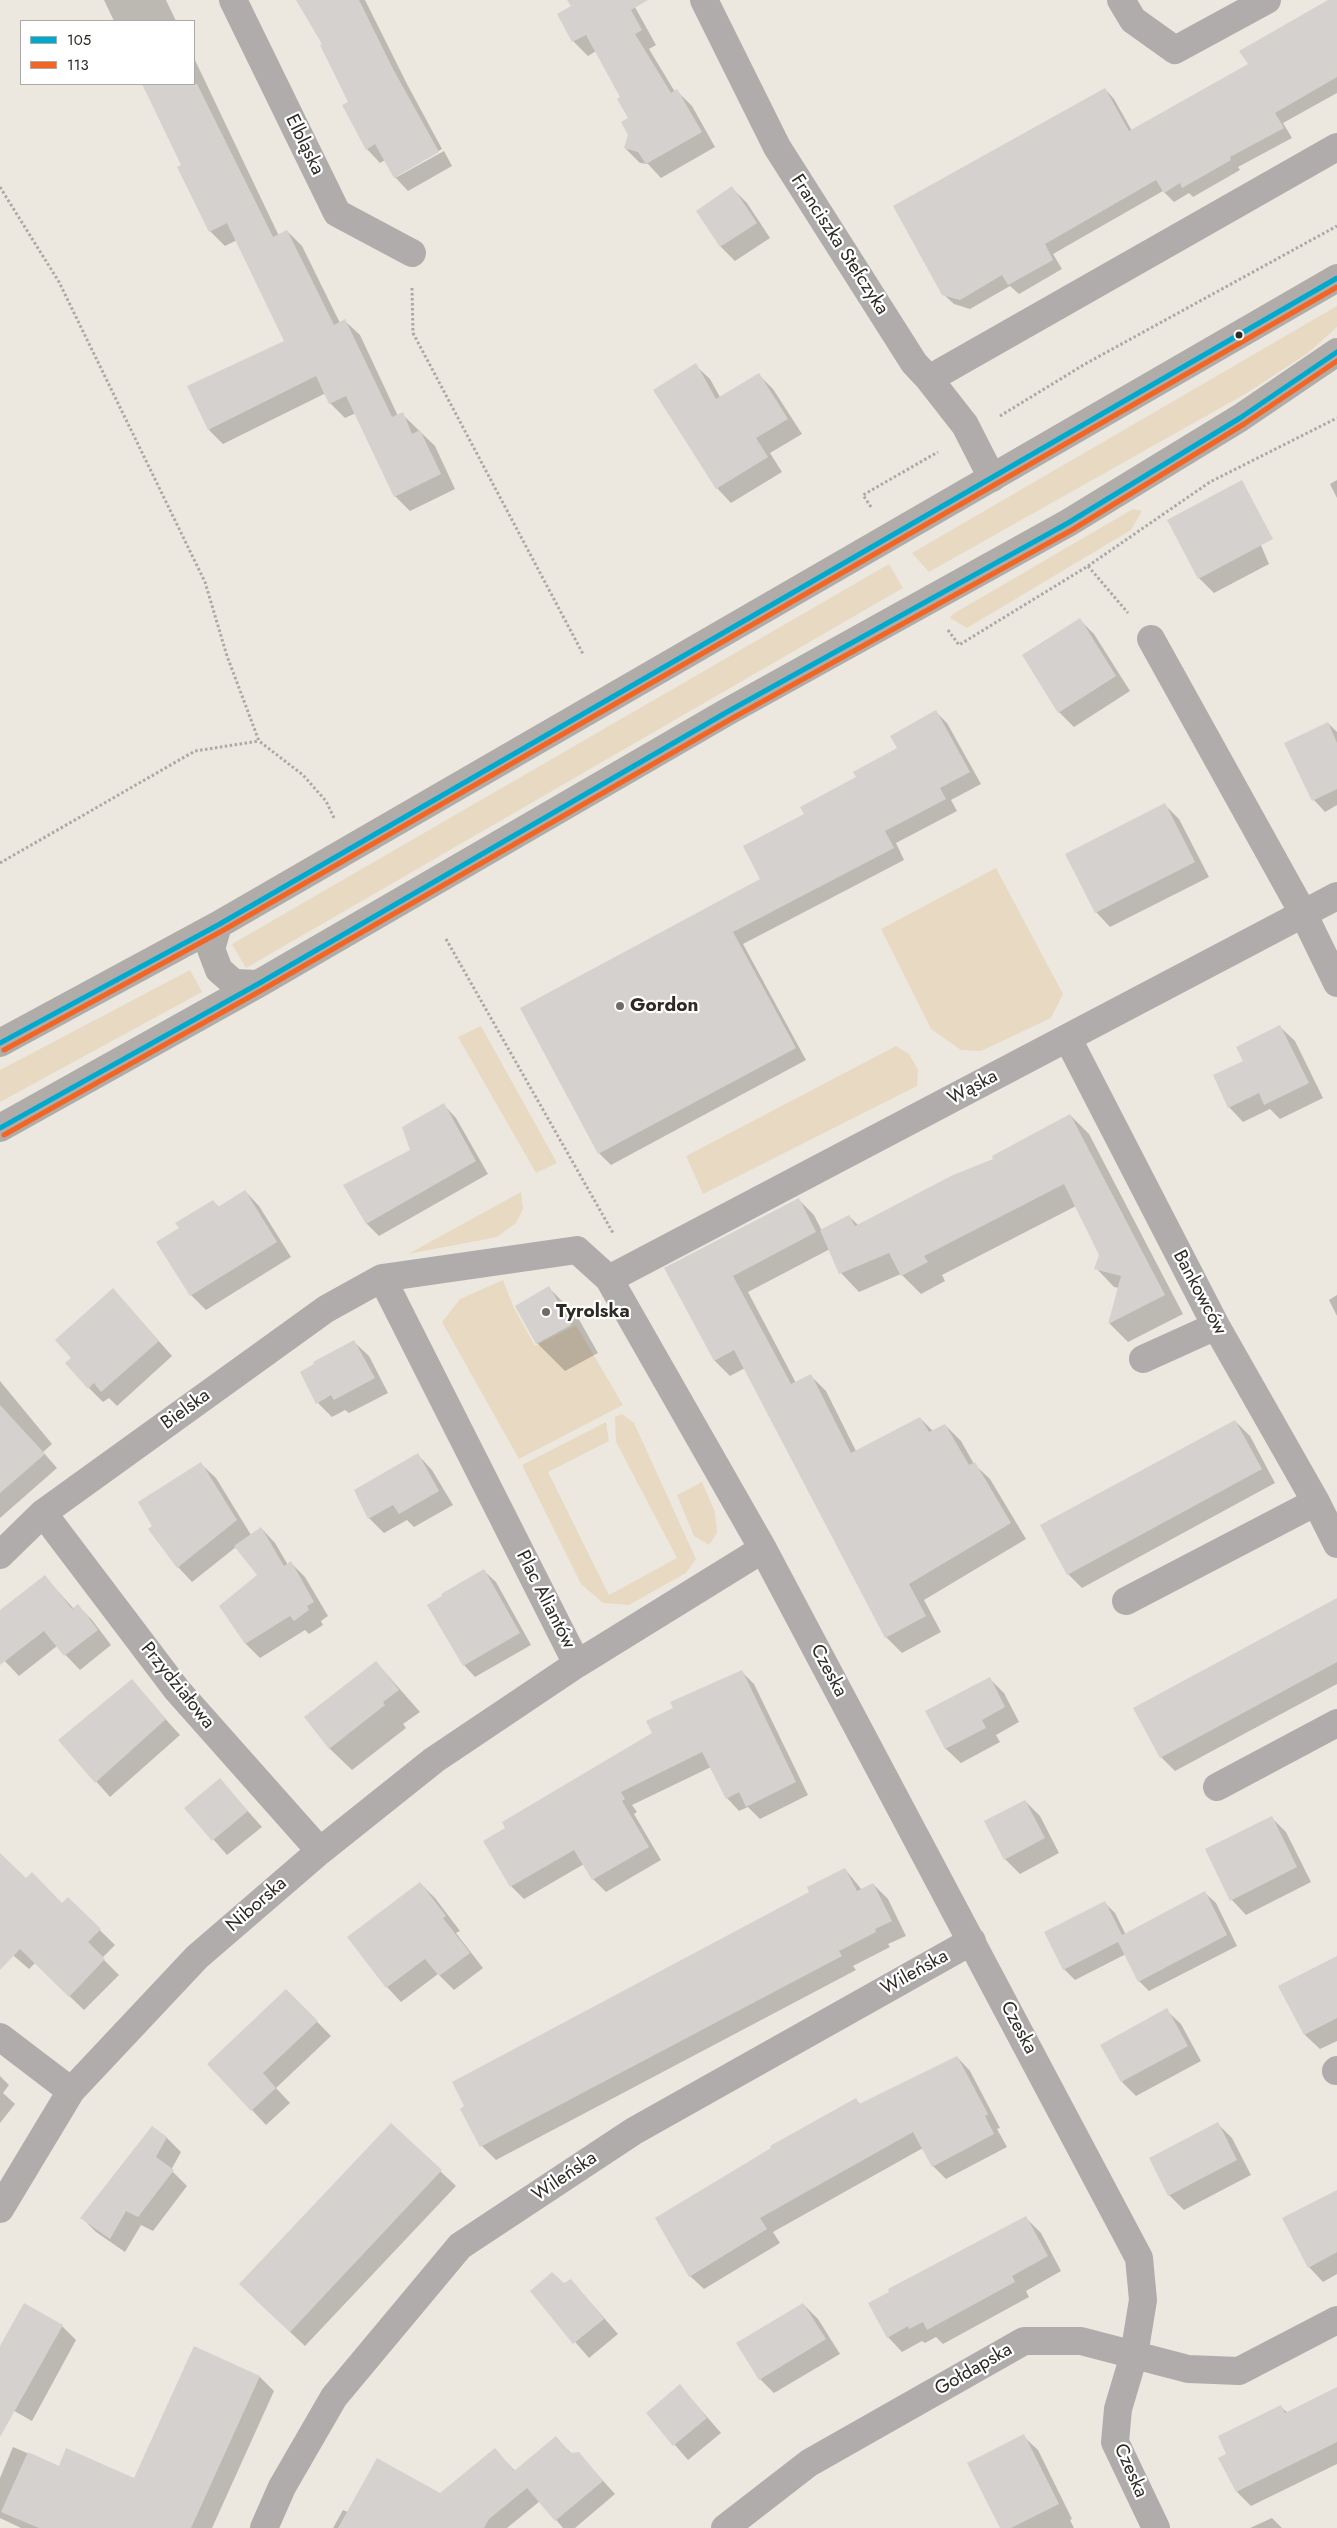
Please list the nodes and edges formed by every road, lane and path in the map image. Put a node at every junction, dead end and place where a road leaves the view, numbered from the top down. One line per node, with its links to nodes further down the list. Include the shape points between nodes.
1 (233, 0): 8 (street, Elbląska, via 337,213)
2 (704, 0): 11 (street, Franciszka Stefczyka, via 776,147 914,364)
3 (1267, 0): 4 (street, via 1176,50)
4 (1127, 10)
5 (1337, 147): 11 (street)
6 (0, 187): 20 (path, via 59,282 205,582 227,656)
7 (1337, 226): 13 (path, via 1085,364)
8 (412, 253): 19 (path, via 413,333)
9 (1337, 278): 14 (main road)
10 (1337, 352): 17 (main road, via 1240,418)
11 (929, 379): 13 (street, Franciszka Stefczyka)
12 (1337, 418): 16 (path, via 1210,482)
13 (970, 434): 14 (street, Franciszka Stefczyka); 15 (path, via 864,495)
14 (992, 478): 15 (main road)
15 (890, 537): 21 (main road)
16 (1088, 566): 17 (path, via 959,645); 18 (path)
17 (926, 602): 28 (main road, via 727,712)
18 (1151, 639): 24 (street)
19 (583, 654)
20 (259, 741): 21 (path, via 302,775 320,795); 22 (path, via 196,751)
21 (350, 847): 25 (main road)
22 (0, 863)
23 (1337, 896): 24 (street, Wąska)
24 (1302, 913): 27 (street); 29 (street, Wąska)
25 (218, 925): 28 (main road, via 211,949 219,970 234,983); 30 (main road)
26 (446, 939): 32 (path)
27 (1337, 982)
28 (258, 984): 31 (main road)
29 (1068, 1039): 32 (street, Wąska); 34 (street, Bankowców)
30 (0, 1044)
31 (0, 1128)
32 (621, 1272): 33 (street, via 577,1250); 39 (street)
33 (382, 1278): 37 (street, Bielska, via 326,1309); 42 (street, Plac Aliantów)
34 (1216, 1326): 35 (street); 36 (street, Bankowców)
35 (1143, 1359)
36 (1316, 1502): 38 (street, Bankowców); 41 (street)
37 (43, 1513): 40 (street, Bielska); 45 (street, Przydziałowa, via 177,1690)
38 (1337, 1544)
39 (763, 1550): 42 (street, Plac Aliantów); 46 (street, Czeska)
40 (0, 1555)
41 (1126, 1601)
42 (577, 1664): 45 (street, Niborska, via 434,1760)
43 (1337, 1723): 44 (street)
44 (1217, 1787)
45 (320, 1851): 48 (street, Niborska, via 197,1957)
46 (972, 1941): 51 (street, Czeska, via 1139,2258 1143,2300); 52 (street, Wileńska, via 634,2131 460,2246 334,2397 282,2487)
47 (0, 2037): 48 (street)
48 (70, 2091): 49 (street, Niborska)
49 (0, 2209)
50 (1337, 2320): 51 (street, Gołdapska, via 1239,2370 1188,2369)
51 (1134, 2355): 53 (street, Gołdapska, via 1081,2341 1024,2342 809,2464); 54 (street, Czeska, via 1118,2409 1115,2442)
52 (264, 2528)
53 (725, 2528)
54 (1156, 2528)

